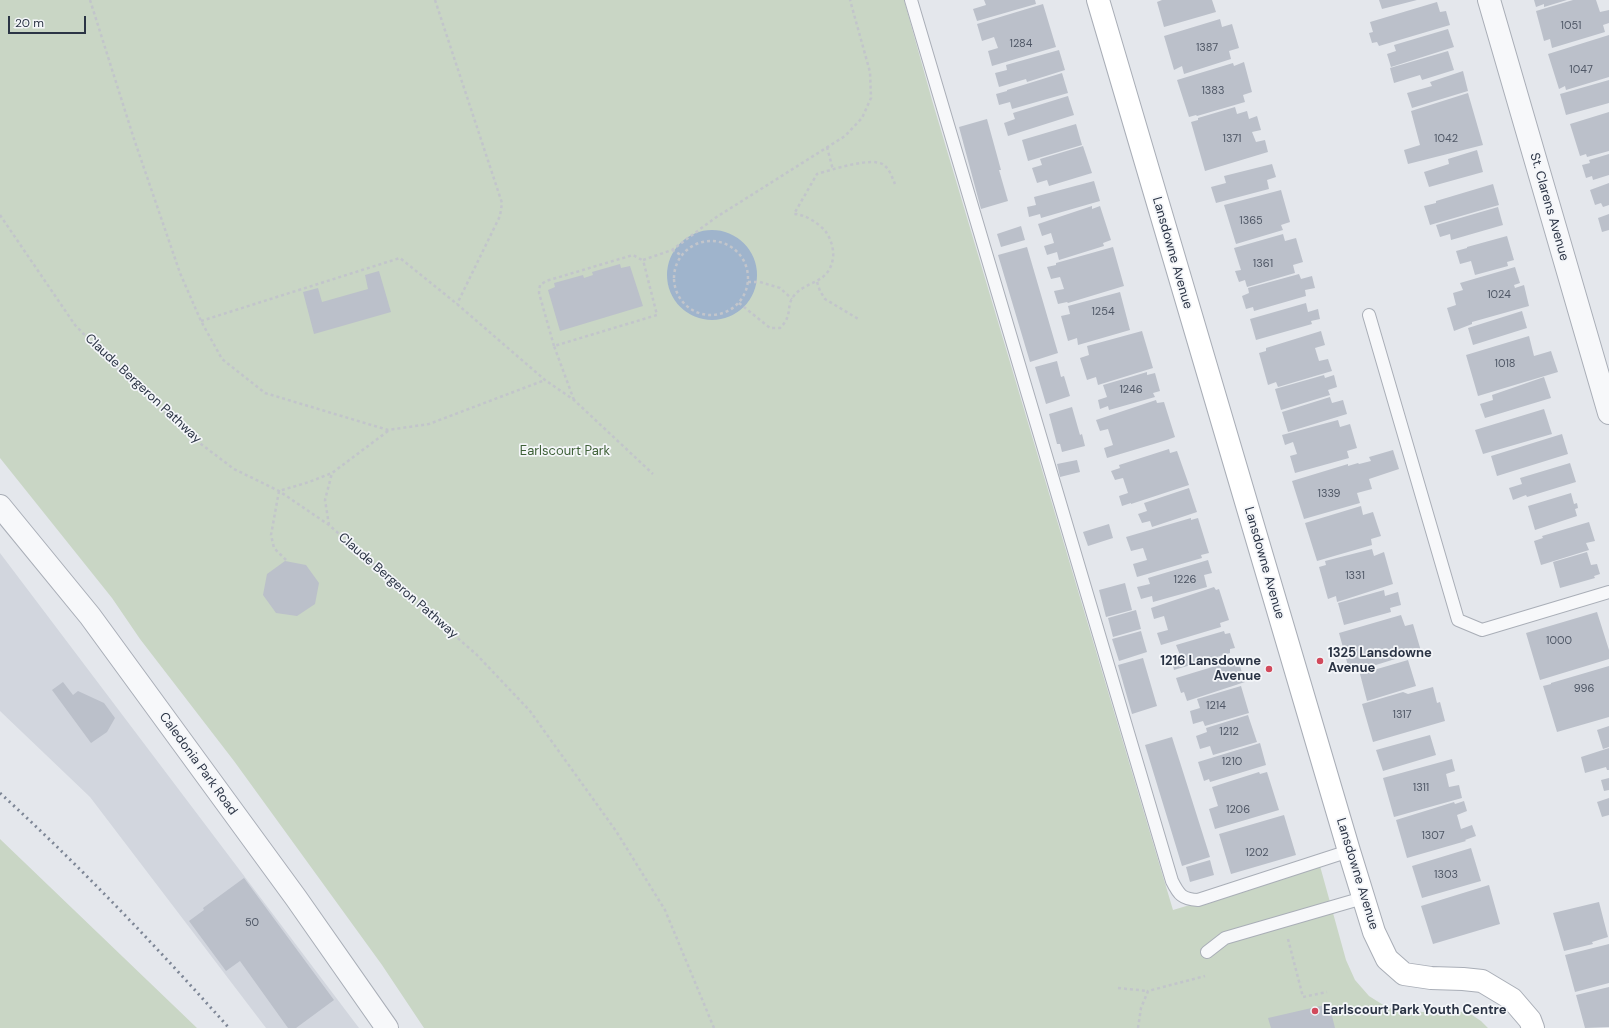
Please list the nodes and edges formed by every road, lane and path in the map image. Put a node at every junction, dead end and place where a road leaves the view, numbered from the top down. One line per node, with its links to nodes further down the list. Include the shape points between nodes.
1 (90, 0): 21 (path, via 180,273)
2 (434, 0): 18 (path, via 502,202 500,216)
3 (850, 0): 7 (path, via 870,72 871,98 862,118 845,136)
4 (911, 0): 34 (lane, via 1177,892 1186,899 1198,900)
5 (1098, 0): 34 (street, Lansdowne Avenue)
6 (1489, 0): 25 (street, St. Clarens Avenue)
7 (827, 147): 8 (path); 11 (path, via 715,218)
8 (833, 170): 9 (path, via 878,162 890,171); 15 (path, via 817,174 794,214 800,214 824,230 831,240 834,254 832,266)
9 (894, 184)
10 (0, 215): 29 (path, Claude Bergeron Pathway, via 75,325 104,356 189,435 234,469)
11 (672, 250): 12 (path); 13 (path)
12 (682, 255): 14 (path, via 690,247 701,242 725,244 743,259 748,270); 17 (path, via 674,279 676,291 682,302 704,315 717,315 729,311)
13 (642, 260): 22 (path, via 657,315); 22 (path, via 633,255 540,285 539,293)
14 (748, 282): 16 (path, via 760,282 780,288); 17 (path)
15 (817, 282): 16 (path, via 797,292); 20 (path, via 825,299)
16 (792, 299): 17 (path, via 787,319 780,328 770,328)
17 (739, 303)
18 (457, 304): 21 (path, via 400,258); 23 (path)
19 (1369, 315): 33 (lane, via 1458,620 1482,630)
20 (860, 320)
21 (201, 321): 26 (path, via 222,359 265,393)
22 (554, 346): 24 (path)
23 (545, 380): 24 (path); 26 (path, via 428,424)
24 (574, 400): 28 (path)
25 (1609, 413)
26 (388, 430): 27 (path)
27 (332, 473): 29 (path); 31 (path, via 325,500)
28 (653, 474)
29 (279, 491): 31 (path, Claude Bergeron Pathway); 32 (path, via 271,535 274,548)
30 (0, 506): 42 (street, Caledonia Park Road, via 90,616 296,898)
31 (329, 525): 43 (path, Claude Bergeron Pathway, via 477,655 530,711 616,831 665,910)
32 (286, 560)
33 (1609, 592)
34 (1349, 851): 35 (street, Lansdowne Avenue)
35 (1363, 898): 36 (lane); 45 (street, Lansdowne Avenue, via 1376,938 1387,959 1404,974 1482,981 1512,999 1530,1020)
36 (1284, 921): 37 (lane, via 1225,938); 41 (path, via 1303,997)
37 (1207, 952)
38 (1205, 976): 40 (path)
39 (1118, 988): 40 (path)
40 (1148, 991): 44 (path, via 1141,1008)
41 (1327, 992)
42 (387, 1028)
43 (714, 1028)
44 (1138, 1028)
45 (1533, 1028)

